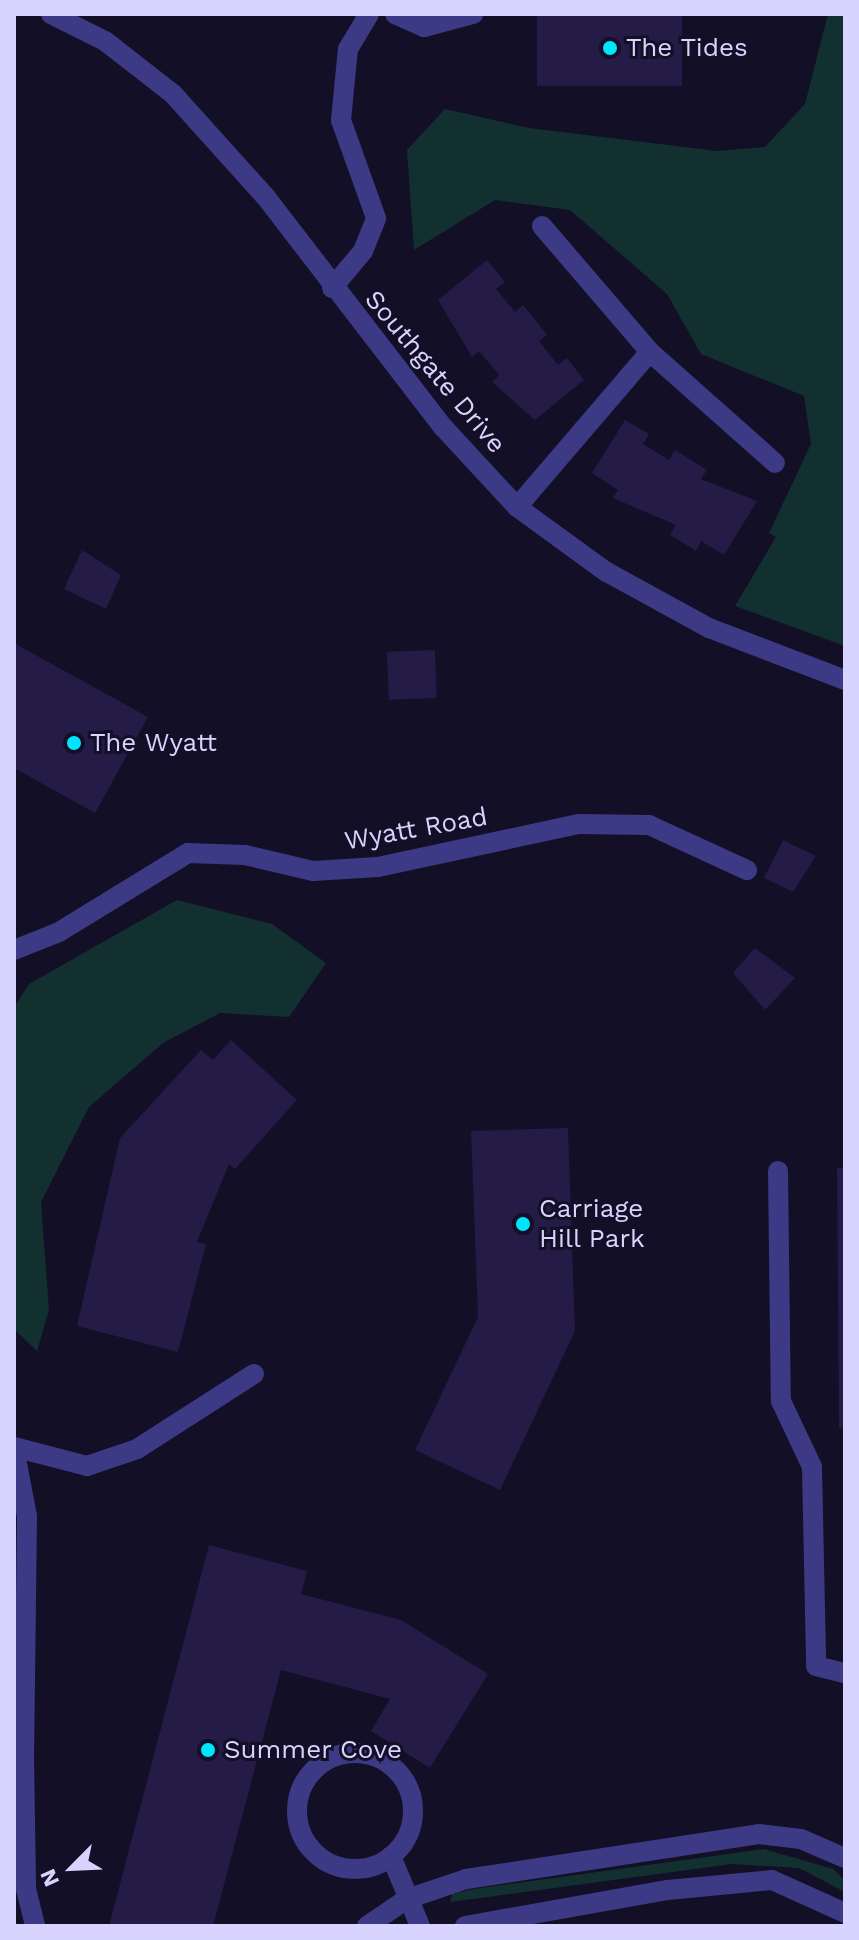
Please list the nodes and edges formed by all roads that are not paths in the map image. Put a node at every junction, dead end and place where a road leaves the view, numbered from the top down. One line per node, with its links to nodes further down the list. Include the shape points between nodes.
1 (51, 14): 6 (street, Southgate Drive, via 105,41 173,94 265,196)
2 (369, 14): 6 (street, via 348,49 341,120 376,218 363,251)
3 (395, 14): 4 (street, via 424,27)
4 (473, 14)
5 (542, 226): 7 (street)
6 (332, 288): 9 (street, Southgate Drive)
7 (650, 352): 8 (street); 9 (street)
8 (775, 463)
9 (517, 507): 10 (street, Southgate Drive, via 605,571 709,628)
10 (845, 680)
11 (747, 870): 12 (street, Wyatt Road, via 649,825 578,824 378,867 313,871 245,855 188,853 59,932)
12 (14, 950)
13 (778, 1171): 16 (street, via 781,1401 812,1467 816,1666)
14 (254, 1374): 15 (street, via 137,1449 87,1466)
15 (14, 1447): 21 (street, via 27,1516 26,1889)
16 (845, 1673)
17 (391, 1856): 17 (street, via 411,1824 402,1778 363,1753 326,1760 306,1780 296,1807 306,1843 336,1866 355,1869); 19 (street)
18 (845, 1858): 19 (street, via 801,1839 759,1834 466,1879)
19 (407, 1899): 22 (street); 23 (street)
20 (845, 1913): 24 (street, via 772,1880 668,1890)
21 (35, 1926)
22 (367, 1926)
23 (420, 1926)
24 (465, 1926)

